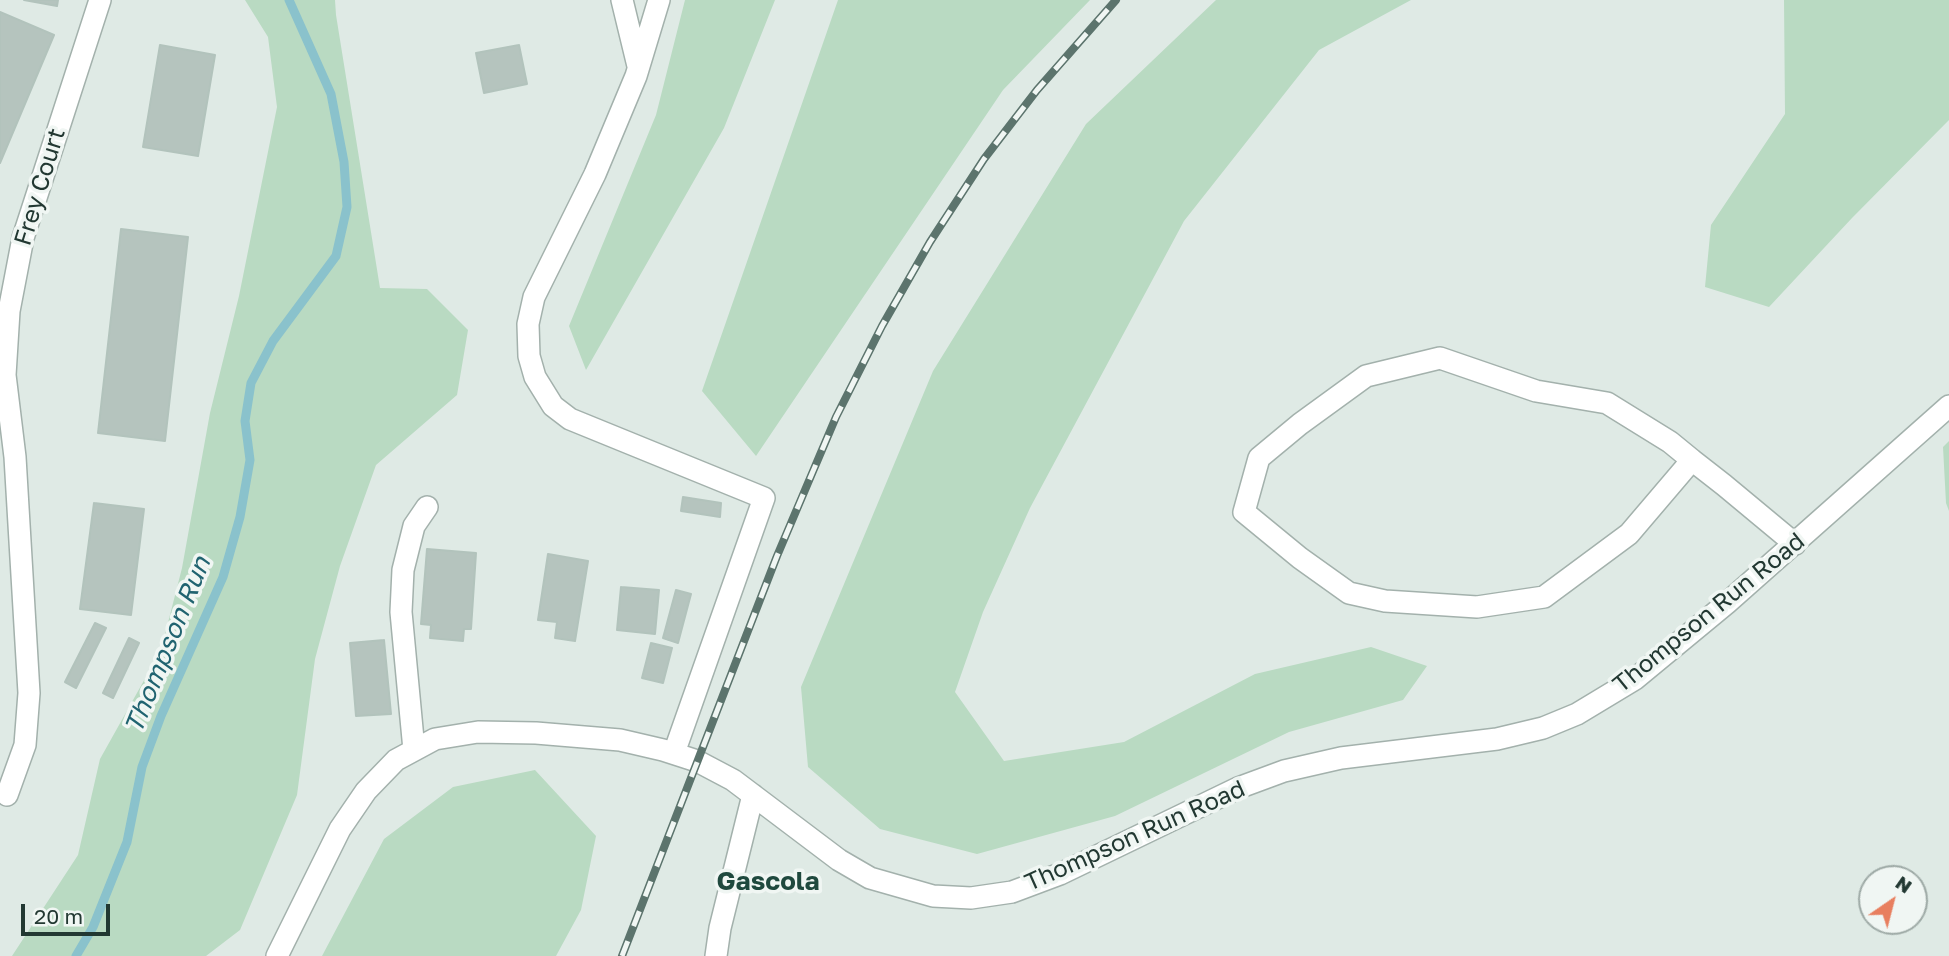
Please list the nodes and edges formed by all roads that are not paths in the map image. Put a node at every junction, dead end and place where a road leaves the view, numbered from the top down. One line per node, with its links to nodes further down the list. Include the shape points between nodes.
1 (100, 0): 11 (street, Frey Court, via 23,238 9,311 5,375 15,457 29,693 25,745)
2 (622, 0): 4 (street)
3 (659, 0): 4 (street)
4 (638, 68): 10 (street, via 595,174 534,297 528,324 529,356 535,377 553,406 569,419 764,498)
5 (1949, 406): 8 (street, Thompson Run Road)
6 (1692, 460): 6 (street, via 1607,403 1536,391 1440,358 1366,376 1300,424 1259,458 1244,512 1349,593 1385,601 1477,607 1544,597 1629,534); 8 (street)
7 (427, 507): 9 (street, via 414,526 402,570 401,612)
8 (1794, 544): 12 (street, Thompson Run Road, via 1635,679 1577,714 1497,739 1341,758 1284,771 1012,892 971,898 933,896 870,878)
9 (414, 750): 10 (street, Thompson Run Road, via 435,738 478,732 620,740); 13 (street, Thompson Run Road, via 396,760 366,791 340,829)
10 (674, 753): 12 (street, Thompson Run Road, via 733,780)
11 (7, 795)
12 (753, 795): 14 (street)
13 (277, 956)
14 (716, 956)

